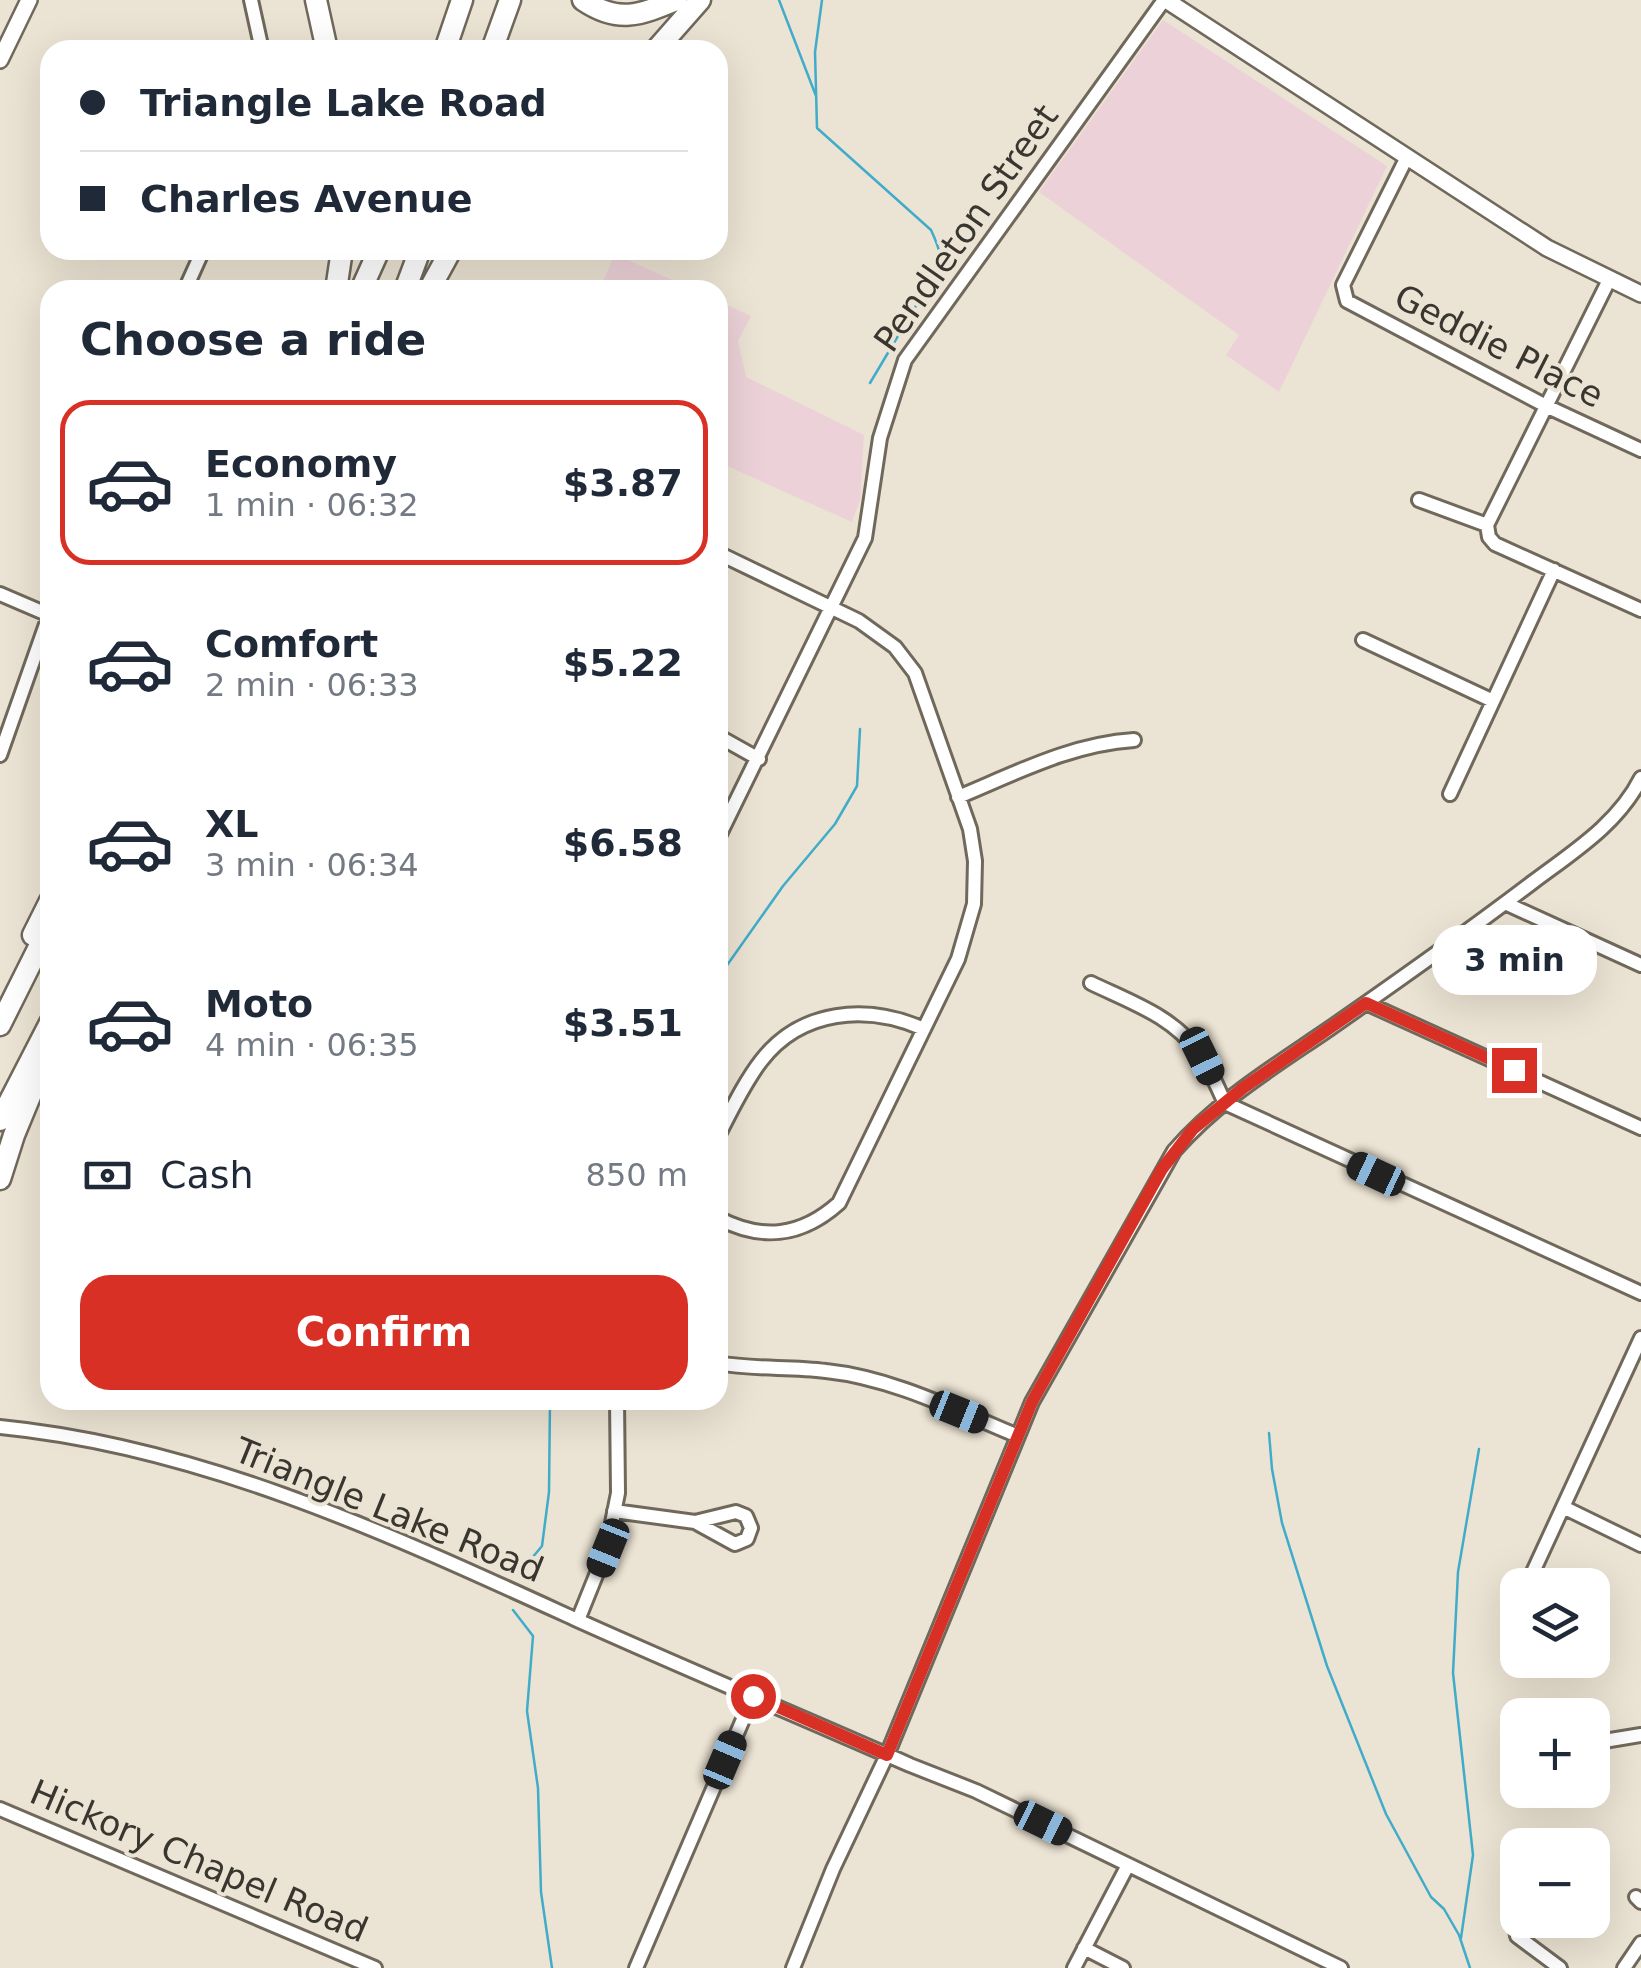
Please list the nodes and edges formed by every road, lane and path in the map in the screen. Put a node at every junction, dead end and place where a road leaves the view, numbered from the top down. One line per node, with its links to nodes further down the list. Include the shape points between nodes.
1 (29, 0): 10 (main road)
2 (250, 0): 11 (street)
3 (316, 0): 12 (highway)
4 (462, 0): 13 (highway)
5 (510, 0): 14 (highway)
6 (583, 0): 7 (highway, via 612,15 640,14)
7 (676, 0)
8 (700, 0): 15 (highway)
9 (1165, 0): 17 (main road); 27 (street, Pendleton Street, via 905,360 880,438 865,538)
10 (8, 26): 16 (main road)
11 (260, 40)
12 (325, 40)
13 (449, 40)
14 (496, 40)
15 (665, 40)
16 (0, 60)
17 (1407, 157): 18 (main road); 20 (street, Geddie Place, via 1342,285 1344,296)
18 (1608, 280): 19 (main road); 20 (street)
19 (1641, 294)
20 (1546, 406): 21 (street, Geddie Place); 23 (street)
21 (1641, 450)
22 (1419, 500): 23 (street)
23 (1487, 525): 25 (street, via 1495,544)
24 (728, 557): 27 (street)
25 (1554, 570): 29 (street); 32 (street)
26 (0, 594): 28 (street)
27 (832, 608): 36 (street, Pendleton Street); 39 (street, via 895,646 915,673)
28 (40, 610)
29 (1641, 610)
30 (1363, 640): 32 (street)
31 (40, 642): 35 (street)
32 (1493, 701): 38 (street)
33 (1134, 740): 39 (street, via 1078,748)
34 (728, 742): 36 (street)
35 (0, 755)
36 (759, 759): 41 (street, Pendleton Street)
37 (1641, 778): 40 (street)
38 (1450, 794)
39 (958, 796): 50 (street, via 975,862 974,904 958,959)
40 (1636, 799): 42 (street)
41 (728, 819)
42 (1505, 903): 45 (street); 48 (street)
43 (40, 919): 47 (highway)
44 (40, 946): 49 (highway)
45 (1641, 965)
46 (1091, 984): 53 (street, via 1166,1020 1188,1039)
47 (0, 992)
48 (1366, 1003): 53 (street); 56 (street)
49 (0, 1025)
50 (924, 1028): 54 (street, via 870,1013 802,1026 759,1063); 58 (street, via 839,1203 810,1226 778,1234)
51 (40, 1042): 55 (highway)
52 (40, 1072): 57 (highway)
53 (1225, 1103): 59 (street); 64 (street, via 1193,1129 1162,1169)
54 (728, 1118)
55 (0, 1120)
56 (1641, 1128)
57 (0, 1179)
58 (728, 1223)
59 (1641, 1293)
60 (1641, 1338): 65 (street)
61 (728, 1364): 64 (street, via 862,1378)
62 (618, 1410): 66 (street)
63 (0, 1426): 70 (street, Triangle Lake Road, via 113,1445 242,1480 376,1530)
64 (1018, 1436): 74 (street)
65 (1563, 1507): 68 (street); 69 (street)
66 (614, 1511): 67 (street); 70 (street, via 608,1548)
67 (695, 1522)
68 (1641, 1545)
69 (1535, 1568)
70 (578, 1620): 71 (street, Triangle Lake Road)
71 (753, 1696): 74 (street, Triangle Lake Road); 81 (street)
72 (1641, 1736): 73 (street)
73 (1610, 1740)
74 (887, 1755): 76 (street, Triangle Lake Road, via 976,1790); 82 (street)
75 (0, 1809): 80 (street, Hickory Chapel Road)
76 (1128, 1865): 79 (street); 85 (street, Triangle Lake Road)
77 (1520, 1938): 86 (street)
78 (1641, 1943): 87 (street)
79 (1084, 1948): 83 (street); 84 (street)
80 (375, 1968)
81 (636, 1968)
82 (793, 1968)
83 (1074, 1968)
84 (1122, 1968)
85 (1341, 1968)
86 (1560, 1968)
87 (1624, 1968)

